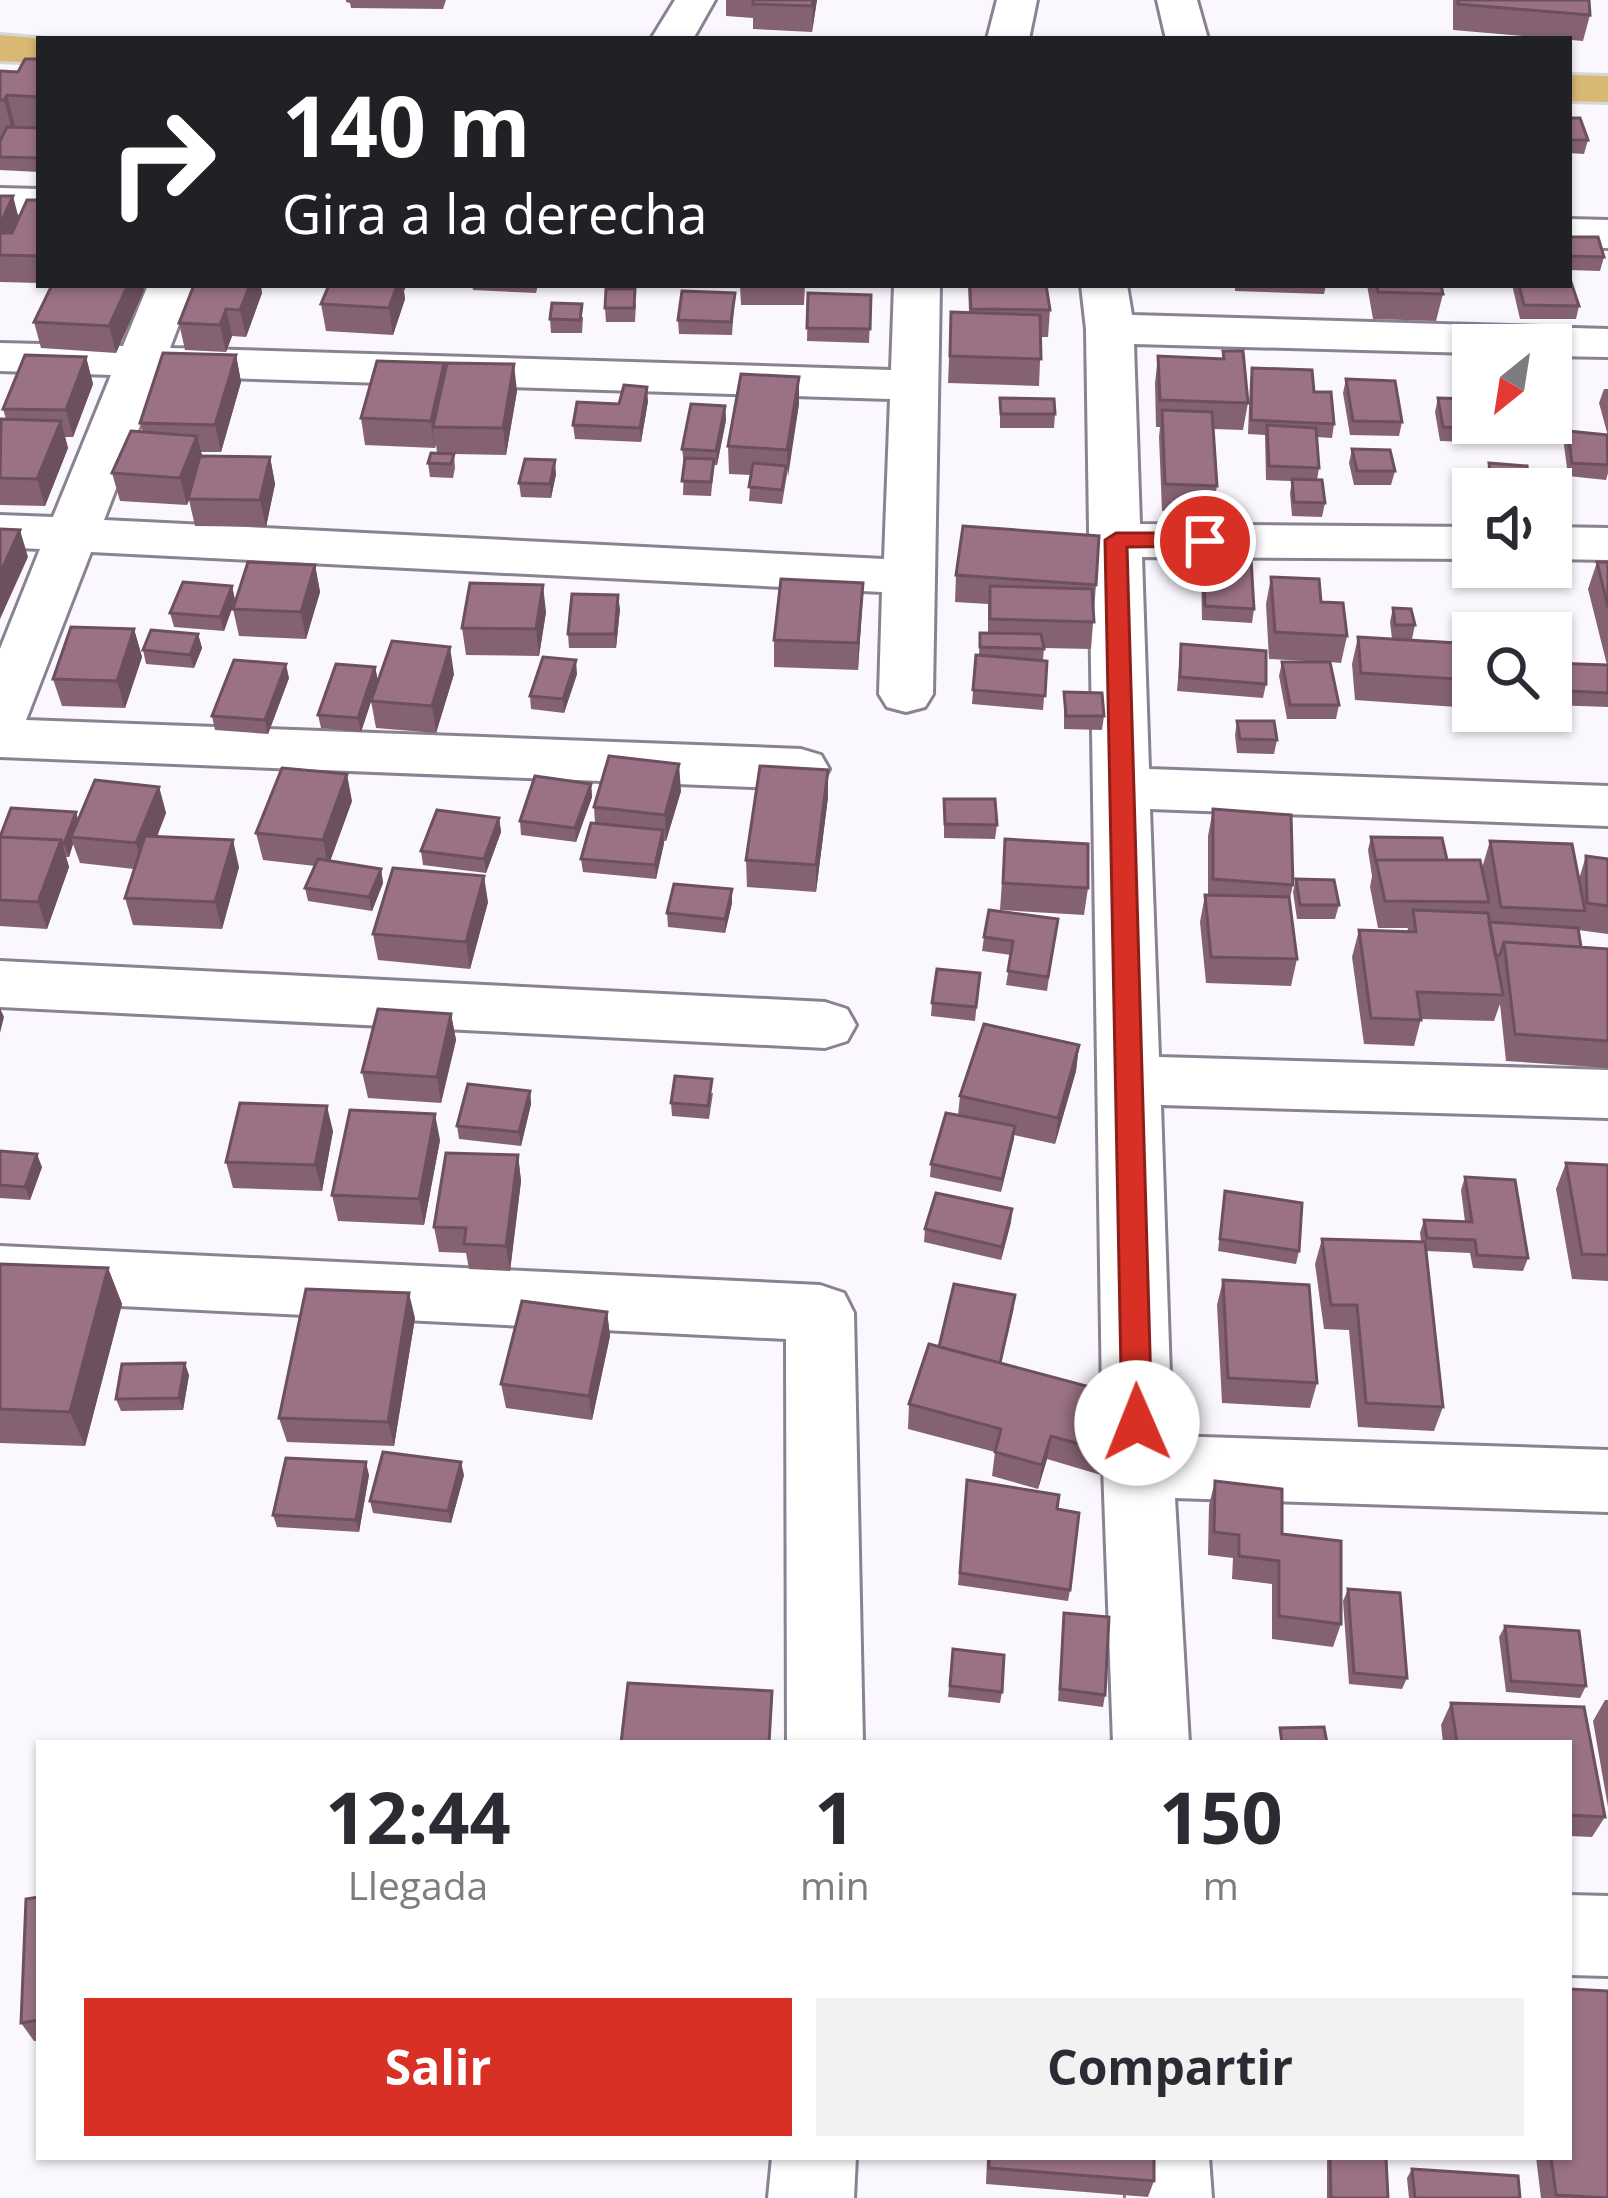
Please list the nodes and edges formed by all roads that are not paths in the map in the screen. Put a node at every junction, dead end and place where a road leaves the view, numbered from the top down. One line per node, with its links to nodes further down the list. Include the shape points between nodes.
1 (694, 0): 4 (street)
2 (1017, 0): 5 (street)
3 (1177, 0): 6 (street)
4 (674, 36)
5 (1009, 36)
6 (1186, 36)
7 (0, 48): 8 (main road)
8 (36, 50)
9 (1572, 88): 10 (main road)
10 (1608, 89)
11 (0, 201): 12 (street)
12 (36, 202)
13 (1572, 233): 14 (street)
14 (1608, 234)
15 (170, 288): 20 (street)
16 (917, 288): 21 (street)
17 (1107, 307): 18 (street); 24 (street)
18 (1608, 344)
19 (0, 357): 20 (street)
20 (141, 362): 21 (street); 23 (street)
21 (914, 385): 28 (street)
22 (0, 531): 23 (street)
23 (73, 534): 28 (street); 30 (street)
24 (1116, 540): 25 (street); 33 (street)
25 (1452, 543)
26 (1572, 543): 27 (street)
27 (1608, 544)
28 (910, 577): 29 (street)
29 (906, 694)
30 (0, 717)
31 (0, 738): 32 (street)
32 (800, 769)
33 (1122, 788): 34 (street); 37 (street)
34 (1608, 806)
35 (0, 984): 36 (street)
36 (825, 1025)
37 (1129, 1080): 38 (street); 40 (street)
38 (1608, 1094)
39 (0, 1273): 42 (street, via 820,1313)
40 (1138, 1466): 41 (street); 43 (street)
41 (1608, 1481)
42 (825, 1740)
43 (1151, 1740)
44 (1572, 1935): 45 (street)
45 (1608, 1936)
46 (814, 2160): 48 (street)
47 (1167, 2160): 49 (street)
48 (811, 2198)
49 (1169, 2198)

